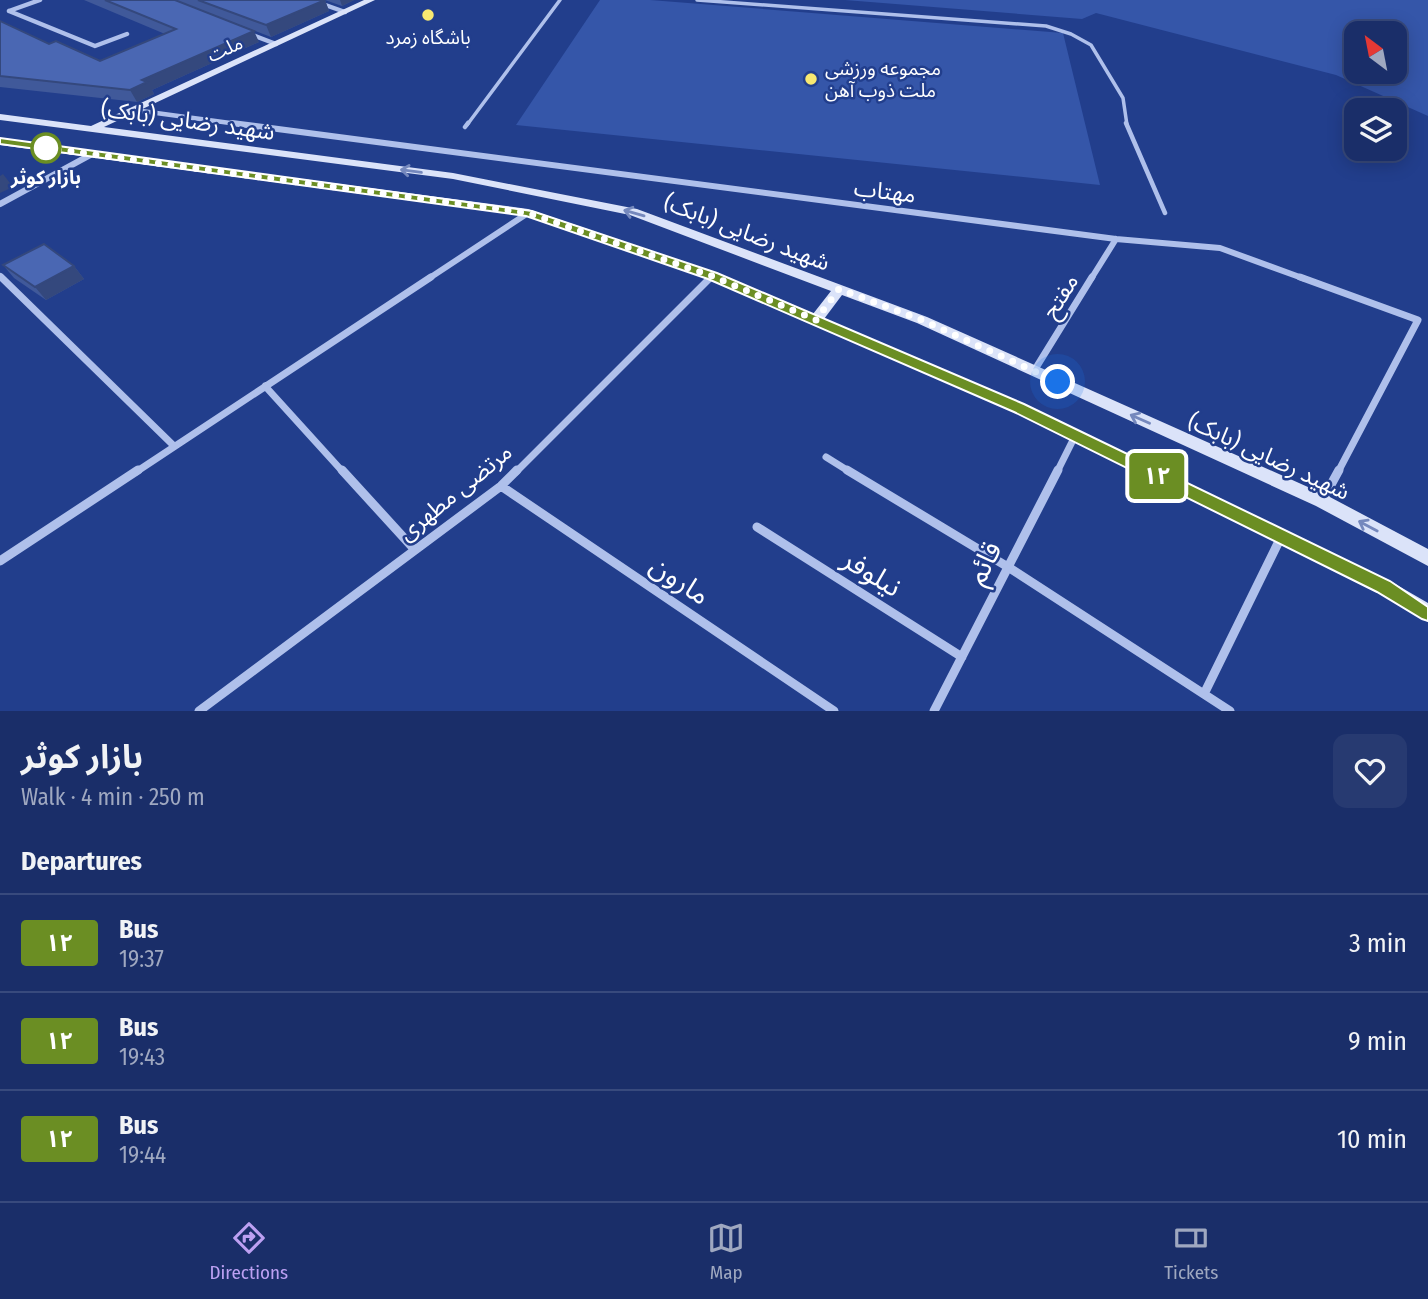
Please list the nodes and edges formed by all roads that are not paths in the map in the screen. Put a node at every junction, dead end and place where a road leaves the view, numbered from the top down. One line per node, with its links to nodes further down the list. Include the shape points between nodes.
1 (40, 0): 8 (street, via 9,11 95,46)
2 (311, 0): 6 (street)
3 (371, 0): 6 (main road, ملت)
4 (560, 0): 12 (lane)
5 (697, 0): 18 (lane, via 1046,26 1071,34 1091,45 1123,98 1127,127)
6 (345, 12): 9 (main road, ملت)
7 (239, 29): 9 (street)
8 (127, 34)
9 (276, 44): 10 (main road, ملت)
10 (134, 110): 13 (main road, ملت); 19 (street, مهتاب)
11 (0, 117): 13 (main road, شهید رضایی (بابک))
12 (465, 127)
13 (93, 129): 22 (main road, شهید رضایی (بابک), one-way to 13, via 633,212 453,176)
14 (0, 142): 15 (main road, شهید رضایی (بابک))
15 (92, 154): 16 (street); 17 (main road, شهید رضایی (بابک))
16 (0, 204)
17 (528, 213): 21 (main road, شهید رضایی (بابک)); 25 (street)
18 (1165, 213)
19 (1116, 239): 24 (street, مفتح); 30 (street, مهتاب, via 1220,248 1418,320)
20 (0, 276): 27 (street)
21 (712, 276): 23 (main road, شهید رضایی (بابک)); 29 (street, مرتضی مطهری)
22 (839, 289): 23 (main road); 24 (main road, شهید رضایی (بابک), via 922,320)
23 (816, 320): 26 (main road, شهید رضایی (بابک))
24 (1034, 371): 30 (main road, شهید رضایی (بابک), one-way to 24)
25 (265, 386): 27 (street); 33 (street)
26 (1075, 436): 32 (main road, شهید رضایی (بابک)); 36 (street, قائم)
27 (174, 446): 35 (street)
28 (825, 457): 36 (street)
29 (500, 486): 33 (street, مرتضی مطهری); 41 (street, مارون)
30 (1322, 501): 34 (main road, شهید رضایی (بابک), one-way to 30)
31 (757, 527): 38 (street, نیلوفر)
32 (1282, 537): 37 (main road, شهید رضایی (بابک)); 39 (street)
33 (415, 550): 40 (street, مرتضی مطهری)
34 (1428, 558)
35 (0, 561)
36 (1007, 567): 38 (street, قائم); 39 (street)
37 (1428, 613)
38 (962, 657): 42 (street, قائم)
39 (1204, 694): 43 (street)
40 (199, 711)
41 (834, 711)
42 (934, 711)
43 (1230, 711)

